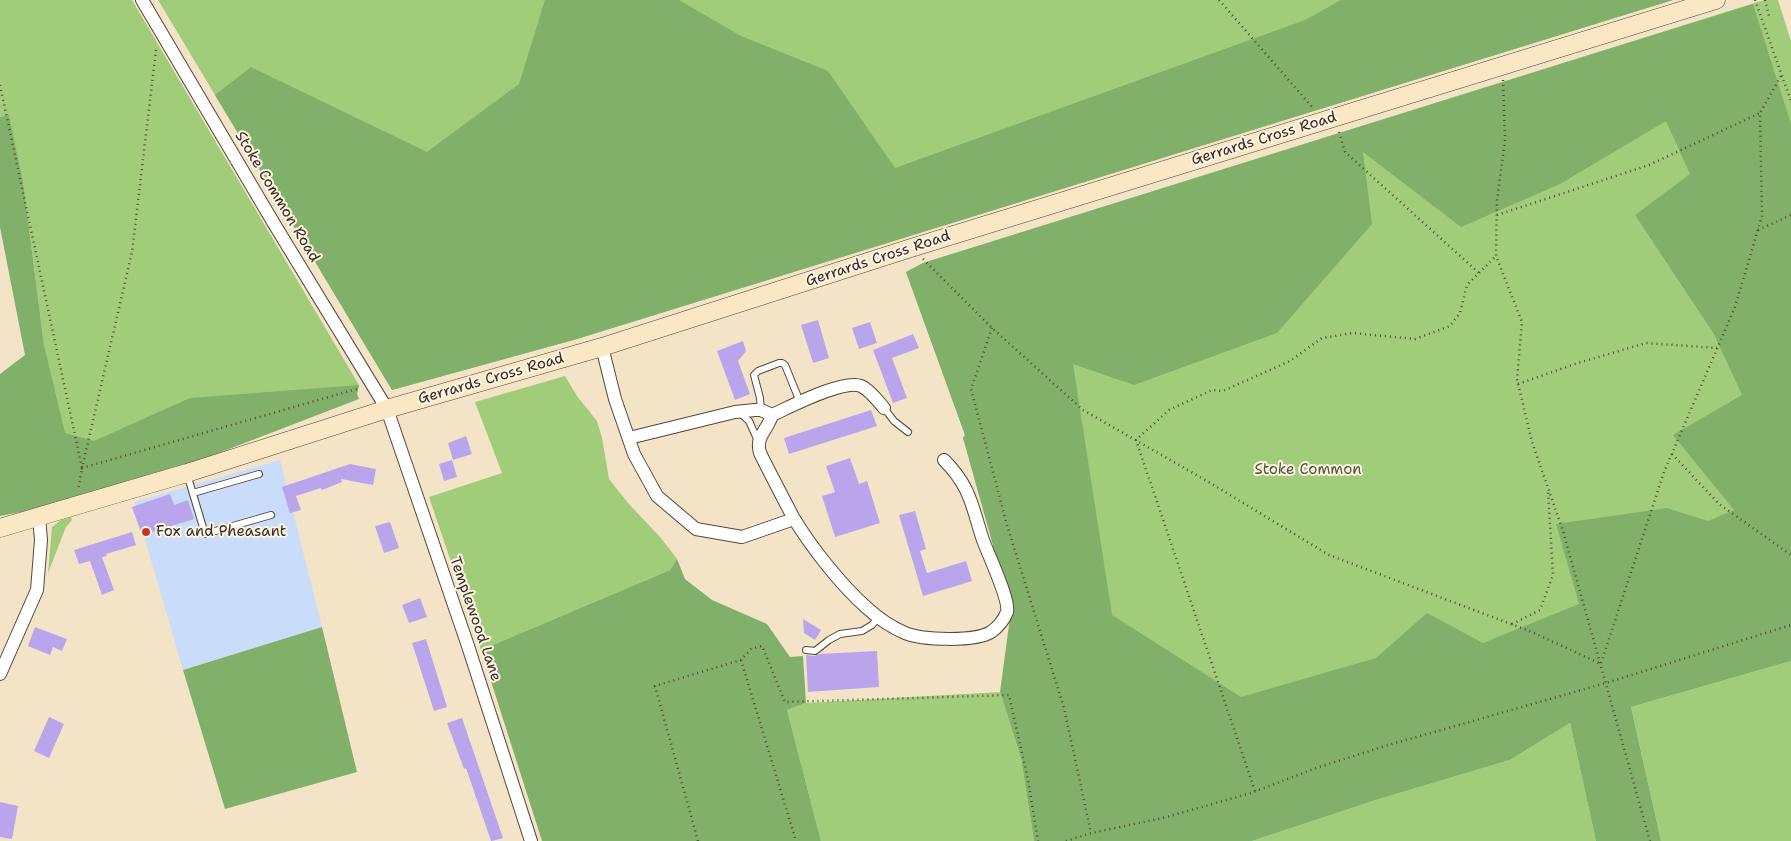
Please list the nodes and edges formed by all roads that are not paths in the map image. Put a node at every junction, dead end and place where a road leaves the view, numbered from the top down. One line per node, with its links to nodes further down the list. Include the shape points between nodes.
1 (142, 0): 6 (street, Stoke Common Road)
2 (1716, 0): 3 (main road, Gerrards Cross Road)
3 (602, 347): 6 (main road, Gerrards Cross Road); 10 (street, via 614,399)
4 (800, 402): 5 (street, via 817,394 855,385 868,391); 8 (street); 8 (lane, via 785,366 779,363 754,375)
5 (884, 408): 9 (lane)
6 (387, 409): 13 (main road, Gerrards Cross Road); 23 (street, Templewood Lane)
7 (738, 411): 8 (street); 10 (street); 11 (lane, via 749,421)
8 (766, 412): 11 (street)
9 (908, 432)
10 (629, 438): 18 (street, via 657,496 696,529 742,537)
11 (758, 443): 18 (street, via 760,453)
12 (944, 460): 20 (street, via 956,472 970,497 1007,610 1001,624 989,633 953,639 906,633)
13 (187, 472): 15 (lane); 17 (main road, Gerrards Cross Road)
14 (259, 474): 15 (lane)
15 (193, 493): 16 (lane, via 205,534)
16 (271, 515)
17 (39, 517): 19 (main road, Gerrards Cross Road); 22 (street, via 41,540 37,590)
18 (794, 518): 20 (street, via 827,565)
19 (0, 528)
20 (878, 618): 21 (lane, via 862,631 840,634 815,651)
21 (806, 650)
22 (0, 674)
23 (530, 841)

